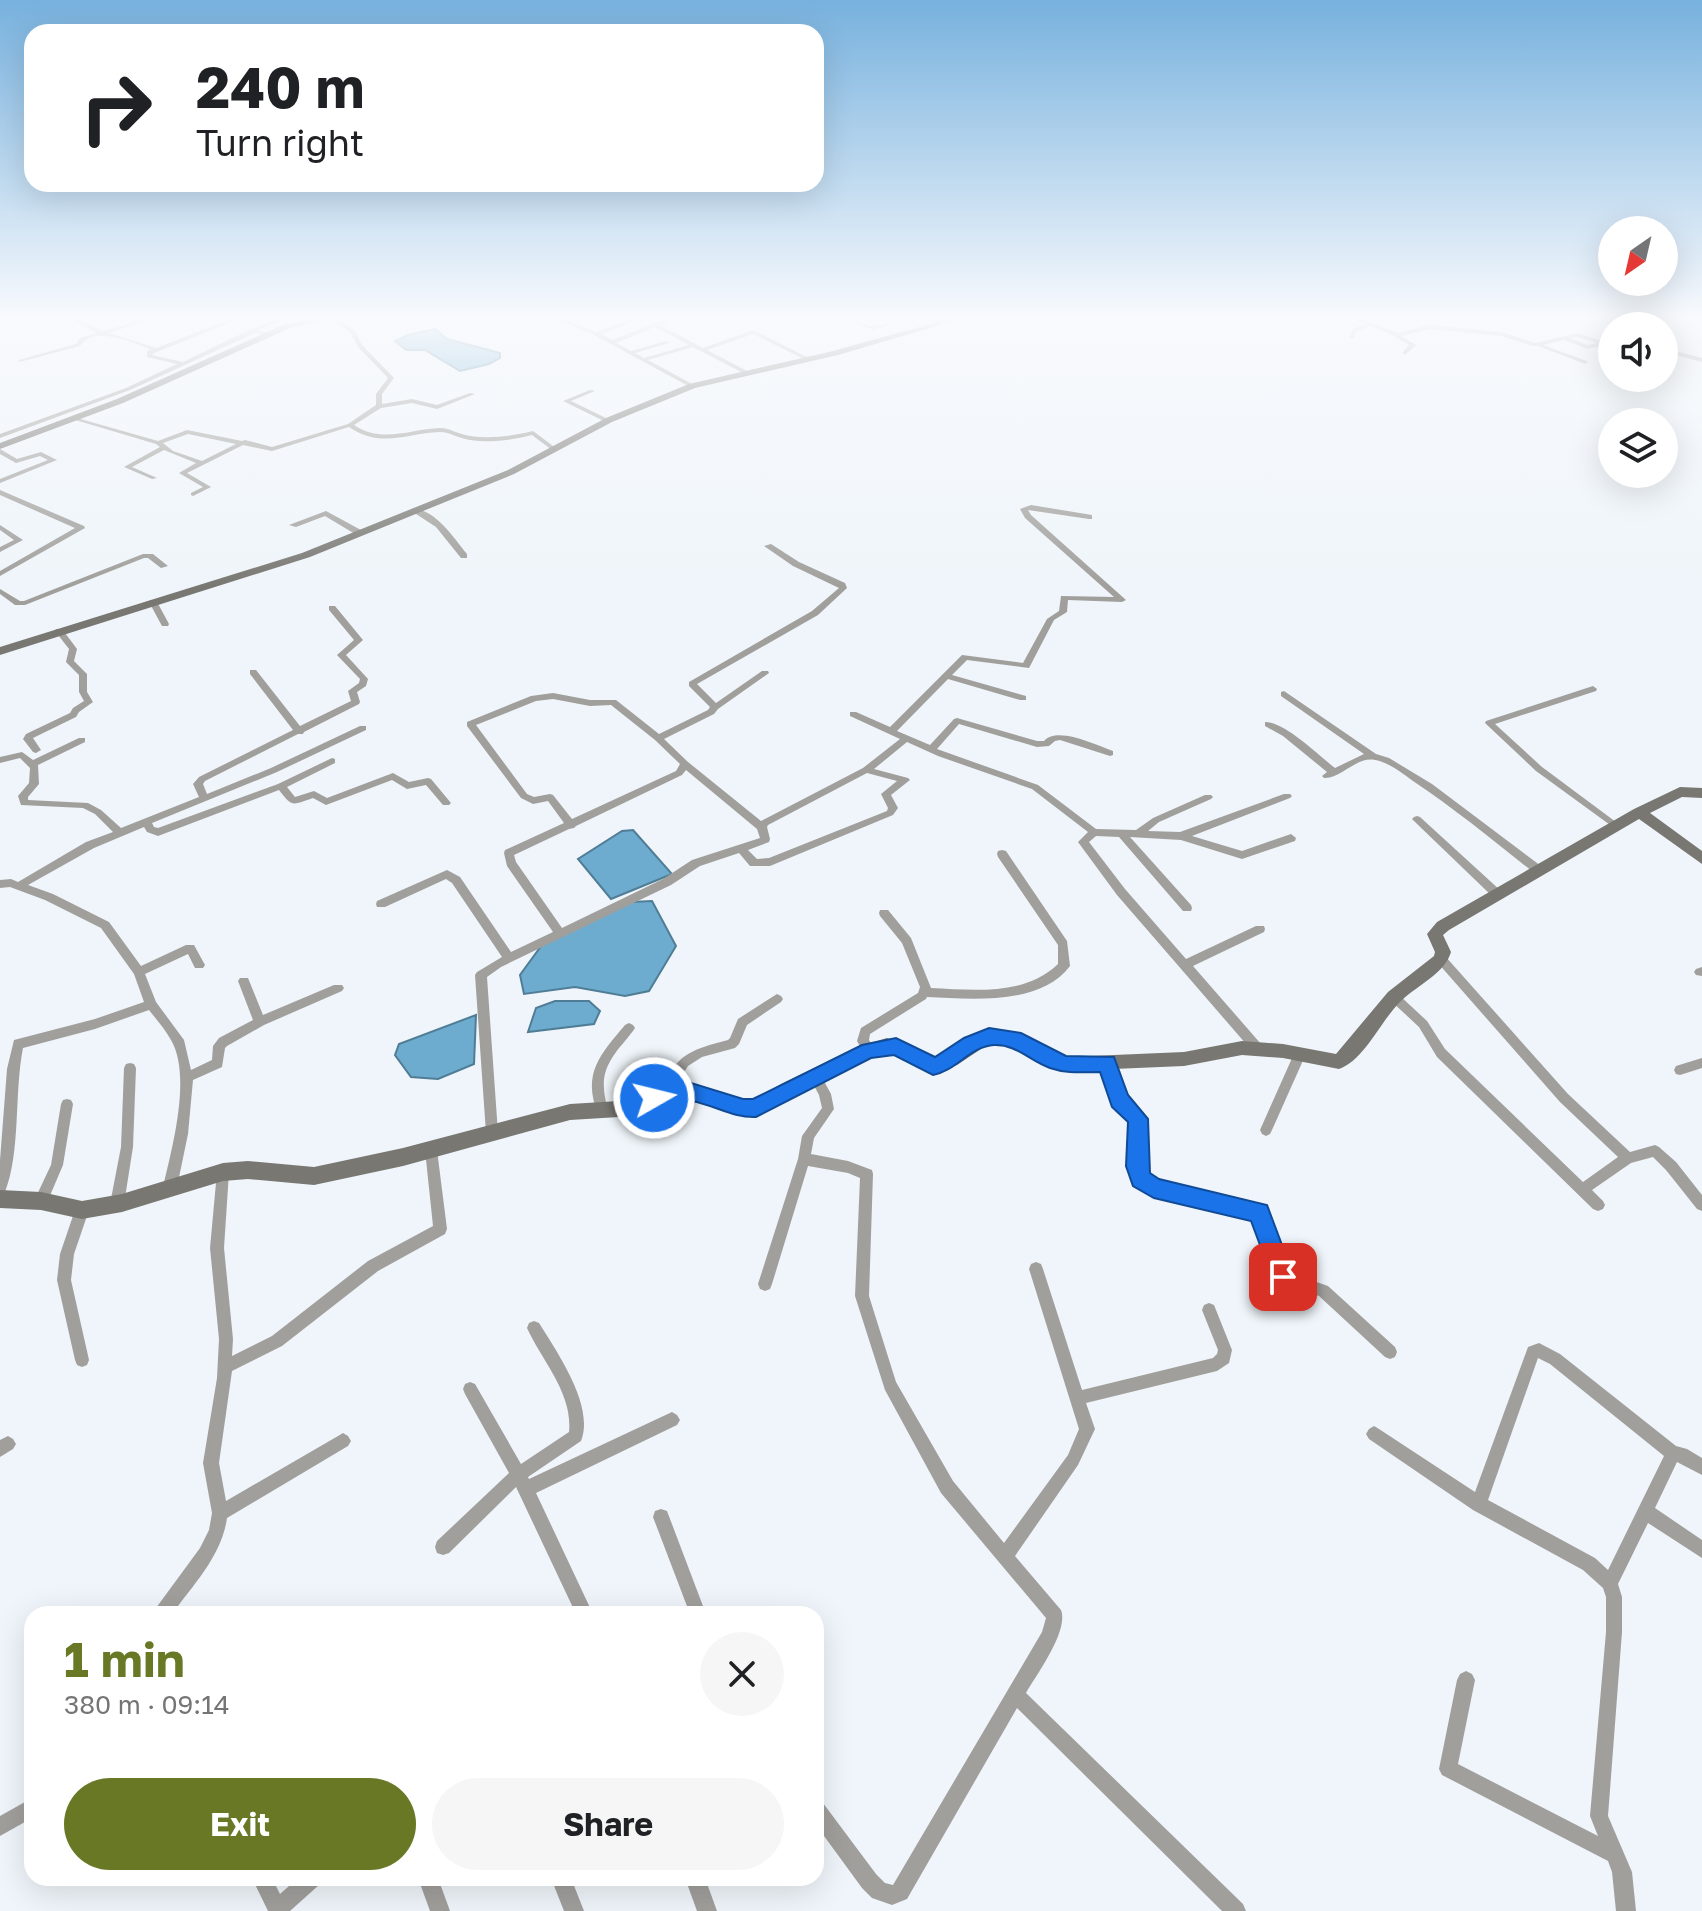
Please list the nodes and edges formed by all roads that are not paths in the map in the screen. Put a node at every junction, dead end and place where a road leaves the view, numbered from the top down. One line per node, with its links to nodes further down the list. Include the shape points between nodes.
1 (76, 408): 9 (street)
2 (98, 408): 6 (street)
3 (376, 408): 8 (street)
4 (581, 408): 7 (street)
5 (639, 408): 7 (street)
6 (75, 419): 11 (street); 12 (street)
7 (608, 421): 13 (street)
8 (350, 425): 10 (street, via 272,449); 13 (street, via 392,438 442,430 466,438 533,433)
9 (0, 436)
10 (246, 442): 11 (street, via 185,432); 14 (street)
11 (161, 445): 14 (street); 15 (street, via 127,467)
12 (0, 449): 16 (street, via 16,461 41,454 54,460)
13 (554, 449): 19 (street)
14 (202, 463): 18 (street, via 182,473 208,487)
15 (154, 478)
16 (0, 481)
17 (0, 492): 28 (street, via 81,528)
18 (193, 494)
19 (416, 510): 23 (street); 26 (street, via 439,525)
20 (1089, 517): 37 (street, via 1024,509 1122,600 1064,598 1063,612 1051,619 1026,666 969,656)
21 (293, 525): 23 (street, via 326,513)
22 (0, 527): 25 (street, via 19,540)
23 (358, 532): 30 (street, via 306,555)
24 (768, 546): 41 (street, via 844,587 815,613 692,684)
25 (0, 550)
26 (464, 556)
27 (164, 566): 29 (street, via 143,556 25,603)
28 (0, 574)
29 (0, 591)
30 (153, 602): 32 (street); 33 (street)
31 (332, 608): 45 (street, via 358,637 357,644 341,655 365,681 352,691 356,702)
32 (165, 624)
33 (59, 631): 34 (street); 50 (street, via 73,649 70,660 83,674 89,702 71,717 29,736)
34 (0, 651)
35 (253, 672): 45 (street)
36 (765, 673): 41 (street)
37 (946, 676): 40 (street); 46 (street)
38 (1593, 689): 72 (street, via 1489,723 1539,769)
39 (1284, 694): 55 (street)
40 (1023, 698)
41 (715, 707): 47 (street)
42 (853, 714): 46 (street)
43 (1268, 724): 55 (street, via 1331,775)
44 (363, 728): 65 (street)
45 (300, 732): 65 (street, via 202,779 198,784)
46 (891, 732): 48 (street)
47 (658, 738): 59 (street); 70 (street, via 613,702 553,696 519,702 470,724 524,796 533,801 550,797)
48 (905, 739): 51 (street); 60 (street)
49 (82, 740): 54 (street)
50 (36, 750): 53 (street); 54 (street, via 46,748)
51 (931, 750): 52 (street, via 961,721 1037,744 1060,737); 73 (street, via 1035,787)
52 (1110, 753)
53 (22, 755): 56 (street); 58 (street)
54 (53, 755): 58 (street)
55 (1373, 756): 82 (street, via 1414,777)
56 (0, 760)
57 (332, 761): 61 (street)
58 (33, 764): 74 (street, via 35,779 24,803 85,805)
59 (685, 764): 70 (street, via 667,780); 71 (street)
60 (866, 770): 71 (street); 79 (street, via 905,780 886,794 890,813 770,862 754,863)
61 (281, 786): 66 (street, via 291,800 314,794 328,801 393,776 409,787 428,781); 69 (street, via 158,832)
62 (1701, 793): 67 (street, via 1680,792)
63 (1287, 796): 77 (street)
64 (1208, 797): 76 (street)
65 (205, 799): 69 (street)
66 (446, 803)
67 (1639, 812): 72 (street); 81 (street)
68 (1417, 819): 85 (street)
69 (147, 822): 74 (street)
70 (571, 826): 90 (street, via 509,853 508,859)
71 (762, 827): 79 (street, via 765,839)
72 (1617, 827): 82 (street)
73 (1094, 832): 75 (street); 94 (street, via 1083,842 1086,849)
74 (120, 833): 84 (street)
75 (1121, 833): 76 (street); 87 (street)
76 (1139, 833): 77 (street)
77 (1181, 836): 78 (street, via 1242,855)
78 (1291, 838)
79 (741, 848): 90 (street, via 696,863)
80 (1002, 854): 98 (street, via 1063,944 1064,966 1053,977 1008,993)
81 (1702, 859)
82 (1537, 869): 85 (street)
83 (0, 884): 84 (street)
84 (19, 886): 95 (street, via 105,925)
85 (1497, 894): 92 (street, via 1435,934)
86 (381, 904): 91 (street, via 440,875 452,876)
87 (1187, 908)
88 (884, 913): 98 (street, via 912,949)
89 (1260, 929): 94 (street)
90 (560, 934): 91 (street)
91 (509, 958): 117 (street, via 487,970 480,982)
92 (1441, 959): 99 (street); 119 (street, via 1564,1098)
93 (199, 965): 95 (street, via 190,948)
94 (1185, 965): 104 (street)
95 (139, 972): 101 (street)
96 (244, 981): 102 (street)
97 (338, 988): 102 (street)
98 (925, 992): 105 (street, via 865,1031 863,1041)
99 (1394, 997): 106 (street, via 1339,1062); 124 (street, via 1423,1024 1441,1053)
100 (777, 999): 113 (street, via 742,1022 731,1044 682,1061 673,1074)
101 (151, 1004): 112 (street, via 178,1040); 123 (street, via 18,1044)
102 (260, 1022): 112 (street, via 221,1044 218,1063)
103 (629, 1028): 115 (street, via 596,1077)
104 (1257, 1048): 106 (street); 107 (street)
105 (869, 1050): 107 (street, via 896,1046 933,1066 976,1041 1004,1036 1053,1061); 111 (street)
106 (1299, 1056): 116 (street)
107 (1107, 1063): 135 (street, via 1119,1100 1138,1119 1141,1179 1154,1188 1259,1212 1283,1277 1323,1291)
108 (1702, 1063): 110 (street)
109 (130, 1068): 127 (street, via 127,1147)
110 (1680, 1070)
111 (815, 1076): 113 (street, via 756,1108); 120 (street, via 828,1105 808,1136)
112 (187, 1077): 122 (street)
113 (671, 1092): 115 (street)
114 (67, 1104): 126 (street, via 57,1165)
115 (602, 1110): 117 (street, via 570,1112)
116 (1266, 1130)
117 (492, 1133): 118 (street)
118 (431, 1150): 121 (street, via 314,1176); 137 (street, via 440,1229 373,1266 277,1341)
119 (1628, 1158): 124 (street); 129 (street, via 1655,1151)
120 (804, 1159): 132 (street); 152 (street, via 867,1174 862,1296 890,1385 947,1487)
121 (223, 1172): 122 (street); 137 (street, via 217,1248 225,1301)
122 (170, 1187): 127 (street)
123 (0, 1188)
124 (1582, 1190): 128 (street)
125 (0, 1199): 126 (street)
126 (41, 1201): 130 (street)
127 (117, 1204): 130 (street)
128 (1598, 1205)
129 (1702, 1205)
130 (82, 1210): 136 (street, via 64,1280)
131 (1036, 1269): 139 (street)
132 (765, 1284)
133 (1209, 1310): 139 (street, via 1225,1350 1217,1364)
134 (534, 1328): 145 (street, via 556,1363 578,1432)
135 (1390, 1352)
136 (82, 1360)
137 (225, 1367): 148 (street, via 211,1463)
138 (470, 1389): 145 (street)
139 (1078, 1398): 152 (street, via 1087,1429 1082,1442)
140 (672, 1420): 145 (street)
141 (1374, 1434): 146 (street)
142 (343, 1441): 148 (street)
143 (1673, 1454): 144 (street); 146 (street, via 1539,1350 1533,1352); 147 (street)
144 (1702, 1467)
145 (522, 1482): 150 (street); 155 (street)
146 (1479, 1504): 153 (street, via 1589,1564)
147 (1645, 1511): 151 (street); 153 (street)
148 (220, 1513): 154 (street, via 206,1554)
149 (661, 1517): 156 (street)
150 (443, 1547)
151 (1702, 1550)
152 (1005, 1556): 158 (street, via 1055,1616)
153 (1610, 1583): 162 (street, via 1614,1632 1598,1796 1599,1816)
154 (168, 1606)
155 (581, 1606)
156 (695, 1606)
157 (1466, 1680): 162 (street, via 1448,1769)
158 (1016, 1695): 160 (street, via 900,1892 879,1891); 172 (street)
159 (24, 1812): 161 (street)
160 (824, 1821)
161 (0, 1827)
162 (1614, 1854): 173 (street, via 1622,1872)
163 (266, 1886): 168 (street)
164 (304, 1886): 168 (street)
165 (431, 1886): 169 (street)
166 (564, 1886): 170 (street)
167 (698, 1886): 171 (street)
168 (278, 1910)
169 (440, 1911)
170 (574, 1911)
171 (707, 1911)
172 (1236, 1911)
173 (1626, 1911)

